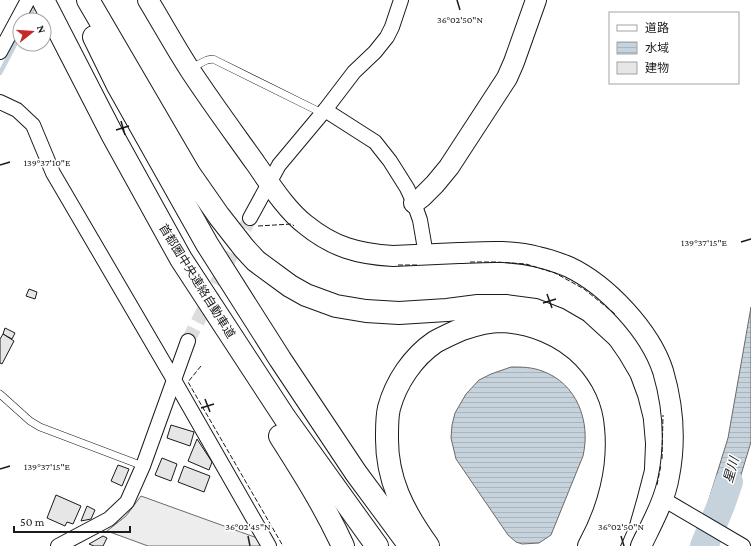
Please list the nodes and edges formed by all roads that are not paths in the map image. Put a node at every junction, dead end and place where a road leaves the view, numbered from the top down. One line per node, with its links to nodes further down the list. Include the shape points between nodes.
1 (28, 0): 8 (street)
2 (43, 0): 17 (highway, 首都圏中央連絡自動車道, via 117,143 182,259)
3 (76, 0): 26 (highway, via 117,84 207,244 339,448)
4 (88, 0): 29 (highway, via 193,180 244,248 256,261 290,286 336,306 366,311 399,313 478,306 535,310 577,330 601,352 620,382 627,401 634,444 633,468 626,496)
5 (148, 0): 9 (street)
6 (401, 0): 11 (street, via 387,37 354,72)
7 (536, 0): 13 (street, via 507,78 449,167 422,197)
8 (0, 52)
9 (189, 69): 11 (lane, via 213,59); 12 (street)
10 (0, 102): 18 (street, via 17,110 33,125 53,173)
11 (323, 112): 12 (street, via 279,165); 13 (street, via 375,142 390,161)
12 (269, 182): 14 (street); 15 (street, via 287,207 305,225 339,245 376,255)
13 (414, 202): 15 (street)
14 (250, 218)
15 (426, 255): 21 (street, via 492,251 537,256 581,274 605,291 628,313 648,340 656,356 670,400 673,443 669,477)
16 (188, 341): 18 (street)
17 (254, 371): 24 (highway, via 265,414 305,475); 25 (highway, 首都圏中央連絡自動車道)
18 (174, 380): 20 (street); 23 (street)
19 (0, 394): 20 (lane, via 40,427)
20 (143, 466): 22 (street, via 127,502 109,519)
21 (670, 503): 30 (street); 31 (street)
22 (58, 546)
23 (269, 546)
24 (343, 546)
25 (376, 546)
26 (410, 546)
27 (428, 546): 28 (highway, via 409,517 394,485 387,447 389,409 401,379 412,364 435,342 471,326 499,321 539,329 566,341 591,364 608,391 615,415 616,461 611,491)
28 (589, 546)
29 (608, 546)
30 (641, 546)
31 (743, 546)

